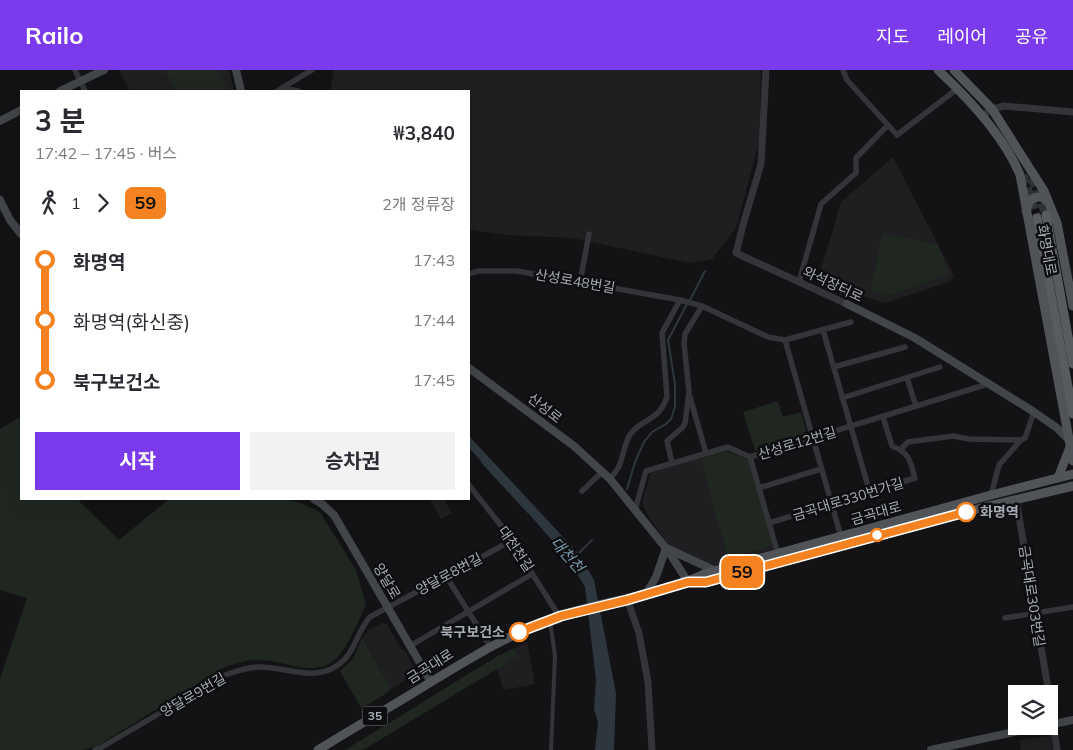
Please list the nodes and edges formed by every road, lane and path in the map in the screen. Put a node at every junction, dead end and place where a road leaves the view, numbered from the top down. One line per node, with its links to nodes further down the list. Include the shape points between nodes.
1 (75, 70): 9 (street)
2 (104, 70): 9 (main road)
3 (236, 70): 13 (main road)
4 (312, 70): 14 (street)
5 (766, 70): 32 (street, 와석장터로, via 761,164 736,253)
6 (843, 70): 20 (street, via 847,80)
7 (938, 70): 10 (main road, 화명대로)
8 (954, 70): 15 (main road, 화명대로)
9 (83, 80): 11 (main road); 12 (street)
10 (957, 89): 18 (main road, 화명대로); 20 (street, via 897,136)
11 (62, 90)
12 (85, 90)
13 (241, 90)
14 (280, 90)
15 (992, 109): 17 (street, via 1004,106); 18 (street); 22 (main road, 화명대로)
16 (20, 111): 19 (main road)
17 (1073, 112)
18 (982, 116): 23 (main road, 화명대로, via 1016,164)
19 (0, 121)
20 (888, 125): 32 (street, via 856,158 856,173 821,204)
21 (0, 200): 25 (main road)
22 (1051, 206): 23 (main road, via 1045,198 1037,196 1029,202); 30 (main road, 화명대로)
23 (1026, 212): 33 (main road, 화명대로)
24 (1042, 216): 27 (highway)
25 (20, 233)
26 (589, 234): 31 (street)
27 (1048, 248): 28 (highway); 30 (main road); 33 (main road)
28 (1051, 263): 42 (highway); 52 (highway)
29 (470, 274): 31 (street, 산성로48번길, via 517,271)
30 (1068, 274): 37 (main road, 화명대로)
31 (580, 282): 34 (street, 산성로48번길)
32 (799, 282): 35 (street, 와석장터로)
33 (1040, 283): 57 (main road, 화명대로)
34 (680, 300): 36 (street, 산성로48번길); 67 (street, via 662,333 665,404 656,416 631,432 619,467)
35 (847, 304): 47 (main road, 와석장터로, via 915,338)
36 (702, 306): 40 (street, 산성로48번길, via 768,336); 48 (street, via 685,334)
37 (1073, 306)
38 (852, 322): 39 (street)
39 (823, 330): 40 (street); 43 (street)
40 (785, 340): 55 (street)
41 (905, 347): 43 (street)
42 (1073, 364)
43 (834, 367): 49 (street)
44 (940, 367): 46 (street)
45 (470, 369): 64 (main road, 산성로, via 574,446)
46 (907, 378): 49 (street); 50 (street)
47 (988, 384): 50 (street, 산성로12번길); 51 (main road, 와석장터로)
48 (689, 392): 59 (street); 62 (street, via 685,423 667,441)
49 (842, 398): 54 (street)
50 (916, 406): 53 (street, 산성로12번길)
51 (1034, 412): 56 (street, via 1025,438); 57 (main road, 와석장터로)
52 (1073, 414)
53 (883, 417): 54 (street, 산성로12번길); 58 (street, 금곡대로330번가길, via 892,446)
54 (850, 426): 55 (street, 산성로12번길); 72 (street)
55 (812, 438): 60 (street, 산성로12번길); 63 (street)
56 (1021, 440): 58 (street, via 953,436 908,442); 73 (street, via 999,465)
57 (1070, 443): 61 (main road, 화명대로); 66 (main road)
58 (901, 450): 72 (street, 금곡대로330번가길, via 909,458 915,478)
59 (706, 454): 60 (street, 산성로12번길, via 728,447); 62 (street, 산성로12번길)
60 (750, 457): 70 (street)
61 (1073, 462)
62 (672, 463): 77 (street, 산성로12번길, via 646,471)
63 (821, 469): 70 (street); 76 (street)
64 (601, 472): 67 (main road, 산성로); 71 (street)
65 (1073, 474): 66 (main road, 금곡대로 / 35)
66 (1058, 478): 73 (main road, 금곡대로 / 35)
67 (610, 479): 77 (main road, 산성로)
68 (470, 486): 80 (street, 대천천길)
69 (1073, 486): 74 (main road, 금곡대로 / 35)
70 (759, 488): 78 (street)
71 (582, 491)
72 (870, 492): 76 (street, 금곡대로330번가길)
73 (990, 495): 79 (main road, 금곡대로 / 35)
74 (1016, 499): 86 (main road, 금곡대로 / 35, via 706,582); 92 (street, 금곡대로303번길)
75 (316, 500): 89 (main road, 양달로, via 334,515)
76 (832, 504): 78 (street, 금곡대로330번가길); 79 (street)
77 (635, 510): 81 (main road, 산성로)
78 (770, 523): 82 (street)
79 (841, 537): 82 (main road, 금곡대로 / 35)
80 (511, 541): 84 (street, 대천천길); 85 (street, 양달로8번길)
81 (666, 548): 83 (main road); 86 (main road, 산성로); 87 (main road)
82 (778, 554): 83 (main road, 금곡대로 / 35)
83 (716, 571): 86 (main road, 금곡대로 / 35)
84 (532, 574): 91 (street); 93 (street, 대천천길)
85 (446, 576): 89 (street, 양달로8번길); 91 (street)
86 (688, 582): 87 (main road, 금곡대로 / 35)
87 (646, 594): 88 (main road, 금곡대로 / 35)
88 (627, 600): 93 (main road, 금곡대로 / 35); 106 (street, via 639,633 648,682)
89 (388, 607): 95 (main road, 양달로); 103 (street, 양달로9번길, via 370,617 352,651 331,669 320,674 260,667 238,670)
90 (1073, 607): 92 (street)
91 (468, 612): 95 (street); 96 (street)
92 (1035, 613): 94 (street); 98 (street, 금곡대로303번길)
93 (557, 617): 96 (main road, 금곡대로 / 35); 105 (street)
94 (1005, 618)
95 (410, 646): 97 (main road, 양달로)
96 (490, 646): 97 (main road, 금곡대로 / 35)
97 (432, 682): 104 (main road, 금곡대로 / 35)
98 (1047, 685)
99 (1073, 720): 100 (main road)
100 (1058, 723)
101 (1008, 733): 107 (main road)
102 (1054, 735): 108 (street, 금곡대로303번길)
103 (95, 750)
104 (318, 750)
105 (551, 750)
106 (652, 750)
107 (931, 750)
108 (1058, 750)

